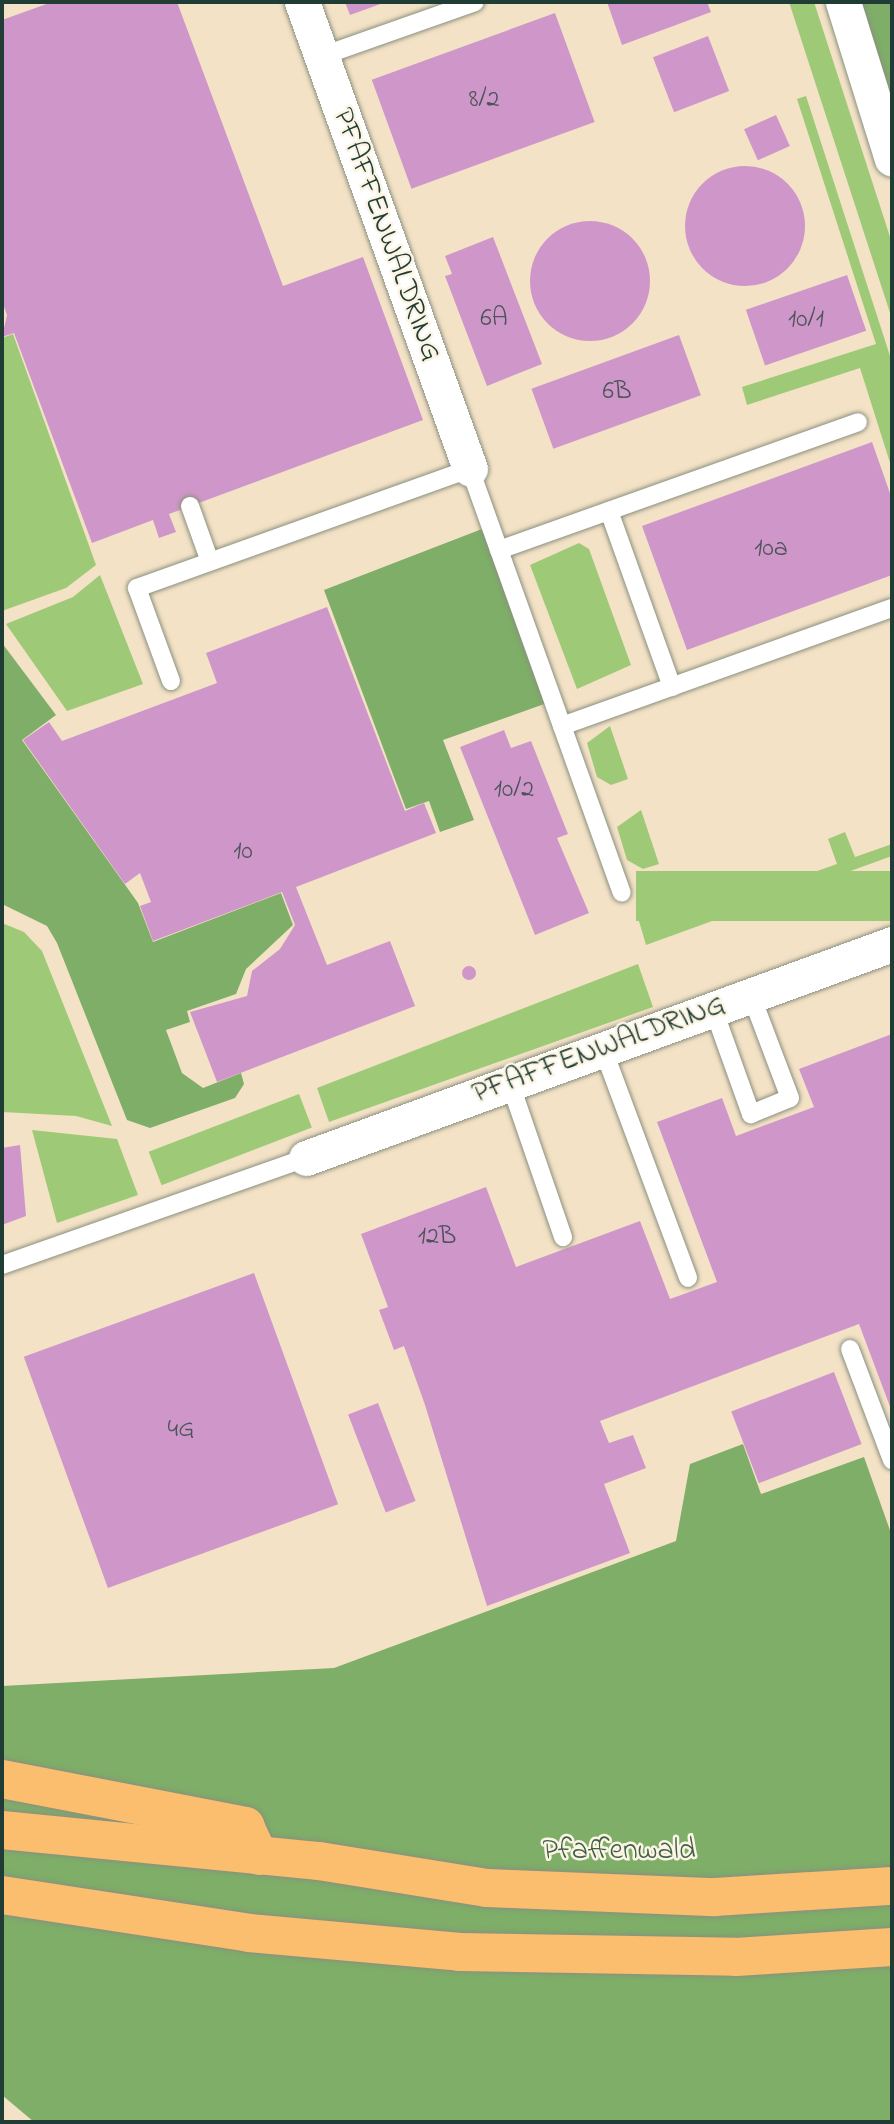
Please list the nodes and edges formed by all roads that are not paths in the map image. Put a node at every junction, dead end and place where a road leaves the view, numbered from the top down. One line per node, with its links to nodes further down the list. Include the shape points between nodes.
1 (302, 2): 4 (street, PFAFFENWALDRING)
2 (475, 2): 4 (lane)
3 (843, 2): 5 (street)
4 (322, 56): 7 (street, PFAFFENWALDRING)
5 (892, 159)
6 (858, 422): 9 (lane)
7 (470, 469): 10 (lane); 11 (lane)
8 (190, 506): 11 (lane)
9 (609, 511): 10 (lane); 14 (lane)
10 (499, 550): 15 (lane)
11 (210, 562): 13 (lane, via 137,588)
12 (892, 608): 14 (lane)
13 (171, 681)
14 (672, 687): 15 (lane)
15 (562, 726): 16 (lane)
16 (622, 892)
17 (892, 944): 18 (street, PFAFFENWALDRING)
18 (751, 995): 19 (street, PFAFFENWALDRING); 19 (lane, via 790,1098 751,1114)
19 (713, 1008): 20 (street, PFAFFENWALDRING)
20 (603, 1049): 21 (street, PFAFFENWALDRING); 25 (lane)
21 (509, 1083): 22 (street, PFAFFENWALDRING); 23 (lane)
22 (306, 1158): 24 (lane)
23 (563, 1237)
24 (2, 1265)
25 (688, 1278)
26 (850, 1349): 27 (lane)
27 (892, 1460)
28 (2, 1779): 30 (highway, via 245,1826)
29 (2, 1830): 30 (highway)
30 (259, 1856): 31 (highway, via 487,1888 715,1897)
31 (892, 1886)
32 (2, 1895): 33 (highway)
33 (73, 1908): 34 (highway); 35 (highway, via 249,1933 460,1952 722,1958)
34 (2, 1921)
35 (892, 1947)

